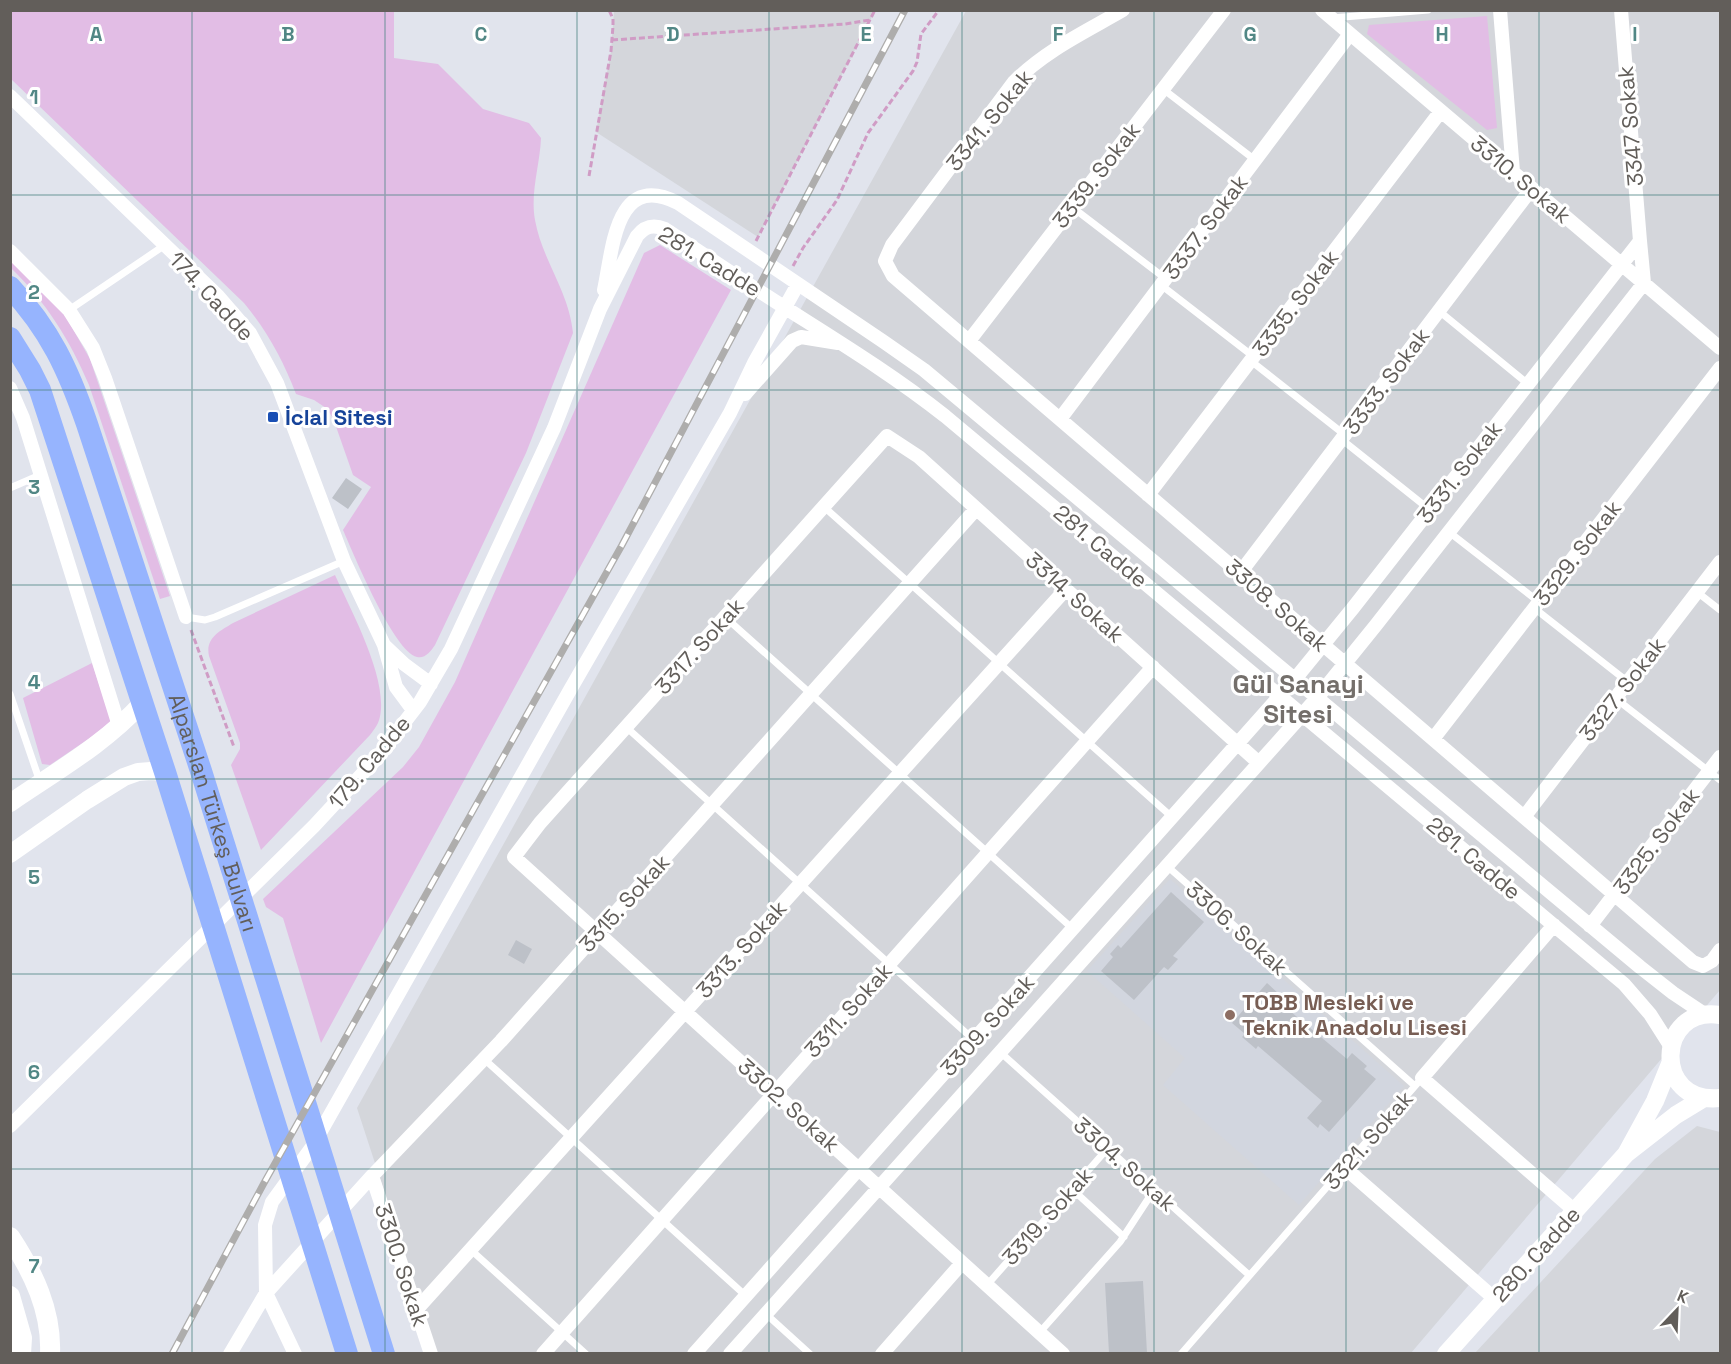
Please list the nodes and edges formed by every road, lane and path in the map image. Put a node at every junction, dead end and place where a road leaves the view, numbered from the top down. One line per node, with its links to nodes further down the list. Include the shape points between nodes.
1 (609, 10): 11 (path)
2 (614, 10): 11 (path)
3 (875, 10): 12 (path)
4 (939, 10): 29 (path, via 921,34 913,71 867,133 837,200 803,248)
5 (1123, 10): 27 (street, 3341. Sokak, via 1050,51 1014,82 892,245)
6 (1224, 10): 15 (street, 3339. Sokak)
7 (1428, 10): 10 (lane)
8 (1500, 10): 19 (street)
9 (1620, 10): 23 (street, 3347 Sokak)
10 (1326, 14): 13 (street, 3310. Sokak)
11 (613, 19): 14 (path)
12 (870, 20): 14 (path); 26 (path)
13 (1350, 34): 17 (street, 3310. Sokak); 18 (street, 3337. Sokak)
14 (612, 40): 20 (path)
15 (1163, 89): 18 (lane); 22 (street, 3339. Sokak)
16 (10, 96): 24 (street, 174. Cadde)
17 (1441, 111): 19 (street, 3310. Sokak); 41 (street, 3335. Sokak)
18 (1255, 160): 30 (street, 3337. Sokak)
19 (1512, 172): 21 (street, 3310. Sokak)
20 (589, 176)
21 (1532, 188): 28 (street, 3310. Sokak); 36 (street, 3333. Sokak)
22 (1072, 207): 30 (lane); 38 (street, 3339. Sokak)
23 (1640, 241): 28 (street, 3331. Sokak); 31 (street, 3347 Sokak)
24 (165, 245): 35 (lane); 56 (street, 174. Cadde, via 237,316 263,355)
25 (10, 251): 35 (street)
26 (750, 251): 29 (street, 281. Cadde); 34 (street, 281. Cadde, via 671,200 640,198 629,205 620,219)
27 (885, 261): 38 (street, 3308. Sokak, via 893,276)
28 (1622, 264): 31 (street, 3310. Sokak); 43 (street, 3331. Sokak)
29 (793, 280): 33 (street); 71 (street, 281. Cadde, via 924,370)
30 (1164, 282): 41 (lane); 46 (street, 3337. Sokak)
31 (1644, 283): 40 (street, 3310. Sokak); 55 (street, 3331. Sokak)
32 (10, 287): 151 (highway, Alparslan Türkeş Bulvarı, via 45,328 71,379)
33 (785, 307): 34 (street, 281. Cadde, via 654,225 637,236); 39 (street, 281. Cadde); 45 (street)
34 (600, 309): 73 (street, 179. Cadde, via 532,477)
35 (69, 310): 64 (street, via 93,348 105,378)
36 (1438, 311): 43 (lane); 48 (street, 3333. Sokak)
37 (10, 338): 79 (highway, Alparslan Türkeş Bulvarı, via 40,390)
38 (969, 341): 46 (street, 3308. Sokak)
39 (846, 345): 45 (street, via 801,337 792,341); 76 (street, 281. Cadde, via 945,416)
40 (1720, 348)
41 (1252, 359): 48 (lane); 51 (street, 3335. Sokak)
42 (1720, 368): 62 (street, 3329. Sokak)
43 (1528, 384): 54 (street, 3331. Sokak)
44 (10, 388): 49 (street)
45 (730, 413): 137 (street, via 312,1147 272,1202 265,1225)
46 (1060, 419): 51 (street, 3308. Sokak)
47 (888, 436): 52 (street, 3317. Sokak); 53 (street, 3314. Sokak, via 919,457)
48 (1343, 437): 54 (lane); 58 (street, 3333. Sokak)
49 (40, 475): 50 (lane); 82 (street)
50 (10, 488)
51 (1148, 495): 58 (street, 3308. Sokak)
52 (824, 507): 59 (lane); 65 (street, 3317. Sokak)
53 (976, 509): 59 (street, 3315. Sokak); 60 (street, 3314. Sokak)
54 (1430, 510): 67 (street, 3331. Sokak)
55 (1449, 532): 62 (lane); 69 (street, 3331. Sokak)
56 (344, 561): 64 (lane, via 215,617); 66 (street, 174. Cadde)
57 (1720, 562): 61 (street, 3327. Sokak)
58 (1240, 573): 67 (street, 3308. Sokak)
59 (910, 583): 68 (lane); 75 (street, 3315. Sokak)
60 (1066, 589): 68 (street, 3313. Sokak); 70 (street, 3314. Sokak)
61 (1697, 592): 63 (lane); 72 (street, 3327. Sokak)
62 (1537, 605): 72 (lane); 84 (street, 3329. Sokak)
63 (1720, 610)
64 (186, 617): 87 (path)
65 (725, 617): 75 (lane); 83 (street, 3317. Sokak)
66 (384, 645): 73 (street); 80 (street, via 396,687)
67 (1324, 645): 69 (street, 3308. Sokak); 71 (street, 3331. Sokak)
68 (999, 663): 85 (lane); 91 (street, 3313. Sokak)
69 (1345, 664): 77 (street, 3331. Sokak); 84 (street, 3308. Sokak)
70 (1154, 667): 85 (street, 3311. Sokak); 86 (street, 3314. Sokak)
71 (1295, 679): 76 (street, 3331. Sokak); 77 (street, 281. Cadde)
72 (1628, 682): 78 (street, 3327. Sokak)
73 (431, 684): 80 (street, 179. Cadde)
74 (10, 694): 93 (lane)
75 (811, 694): 91 (lane); 95 (street, 3315. Sokak)
76 (1280, 696): 81 (street, 281. Cadde); 86 (street, 3309. Sokak)
77 (1317, 698): 81 (street, 3331. Sokak); 105 (street, 281. Cadde)
78 (1615, 699): 92 (lane); 96 (street, 3327. Sokak)
79 (142, 703): 82 (street); 90 (highway, Alparslan Türkeş Bulvarı)
80 (413, 710): 119 (street, 179. Cadde, via 377,758 314,826)
81 (1302, 715): 89 (street, 3309. Sokak); 104 (street, 281. Cadde)
82 (119, 726): 93 (street)
83 (626, 727): 95 (lane); 100 (street, 3317. Sokak)
84 (1433, 739): 96 (street, 3308. Sokak)
85 (1088, 741): 97 (lane); 98 (street, 3311. Sokak)
86 (1239, 744): 89 (street, 3314. Sokak); 97 (street, 3309. Sokak)
87 (234, 747)
88 (1720, 757): 92 (street, 3325. Sokak)
89 (1260, 763): 101 (street, 3309. Sokak)
90 (165, 772): 99 (street, via 124,777); 150 (highway, Alparslan Türkeş Bulvarı)
91 (900, 774): 98 (lane); 102 (street, 3313. Sokak)
92 (1715, 776): 103 (street, 3325. Sokak)
93 (40, 782): 94 (street)
94 (10, 804)
95 (712, 805): 102 (lane); 107 (street, 3315. Sokak)
96 (1524, 817): 103 (street, 3308. Sokak)
97 (1173, 818): 106 (street, 3309. Sokak)
98 (988, 853): 106 (lane); 109 (street, 3311. Sokak)
99 (10, 854)
100 (514, 857): 107 (street, 3302. Sokak)
101 (1167, 866): 113 (street, 3309. Sokak); 116 (lane, 3306. Sokak)
102 (800, 884): 109 (lane); 110 (street, 3313. Sokak)
103 (1615, 895): 105 (street, 3325. Sokak); 108 (street, 3308. Sokak, via 1693,962 1703,966)
104 (1554, 926): 114 (street, 281. Cadde, via 1638,998); 116 (street, 3321. Sokak)
105 (1590, 926): 111 (street, 281. Cadde, via 1656,980)
106 (1073, 929): 112 (street, 3309. Sokak)
107 (598, 932): 110 (street, 3302. Sokak); 115 (street, 3315. Sokak)
108 (1720, 950)
109 (889, 964): 112 (lane); 117 (street, 3311. Sokak)
110 (685, 1011): 117 (street, 3302. Sokak); 120 (street, 3313. Sokak)
111 (1716, 1014): 114 (street, 280. Cadde, via 1683,1025 1673,1039)
112 (974, 1040): 124 (street, 3309. Sokak)
113 (1000, 1052): 121 (lane, 3304. Sokak); 126 (street, 3309. Sokak)
114 (1670, 1055): 118 (street, via 1673,1072 1682,1086); 122 (street, 280. Cadde, via 1655,1101)
115 (484, 1059): 120 (lane); 125 (street, 3315. Sokak)
116 (1418, 1082): 123 (lane, 3321. Sokak); 129 (street, 3306. Sokak)
117 (775, 1093): 124 (street, 3302. Sokak); 130 (street, 3311. Sokak)
118 (1714, 1100): 122 (street, 280. Cadde, via 1676,1115)
119 (10, 1126)
120 (571, 1138): 130 (lane); 133 (street, 3313. Sokak)
121 (1108, 1148): 127 (lane, 3319. Sokak); 128 (lane, 3304. Sokak)
122 (1626, 1154): 129 (street, 280. Cadde)
123 (1344, 1167): 135 (lane, 3321. Sokak); 140 (street)
124 (859, 1169): 126 (street, 3302. Sokak); 139 (street, 3309. Sokak)
125 (372, 1176): 137 (street, 3315. Sokak); 141 (street, 3300. Sokak)
126 (879, 1187): 134 (street, 3302. Sokak); 142 (street, 3309. Sokak)
127 (1071, 1190): 132 (lane); 136 (lane, 3319. Sokak)
128 (1154, 1190): 132 (lane); 135 (lane, 3304. Sokak)
129 (1575, 1211): 140 (street, 280. Cadde)
130 (662, 1220): 139 (lane); 143 (street, 3311. Sokak)
131 (10, 1237): 147 (main road, via 44,1305)
132 (1124, 1237): 144 (lane)
133 (471, 1250): 141 (street, 3313. Sokak); 143 (lane)
134 (962, 1263): 136 (street, 3302. Sokak); 158 (street)
135 (1250, 1275): 159 (lane, 3321. Sokak)
136 (987, 1285): 144 (street, 3302. Sokak)
137 (266, 1293): 148 (street, 3315. Sokak); 149 (street)
138 (10, 1296): 146 (main road, via 22,1338)
139 (746, 1296): 155 (street, 3309. Sokak)
140 (1496, 1299): 160 (street, 280. Cadde)
141 (417, 1310): 152 (street, 3300. Sokak)
142 (766, 1314): 156 (street, 3309. Sokak); 157 (lane)
143 (562, 1332): 153 (street, 3311. Sokak); 154 (lane)
144 (1040, 1332): 145 (street, 3302. Sokak)
145 (1053, 1350)
146 (21, 1353)
147 (50, 1353)
148 (230, 1353)
149 (295, 1353)
150 (347, 1353)
151 (384, 1353)
152 (431, 1353)
153 (543, 1353)
154 (586, 1353)
155 (694, 1353)
156 (730, 1353)
157 (810, 1353)
158 (882, 1353)
159 (1181, 1353)
160 (1446, 1353)

